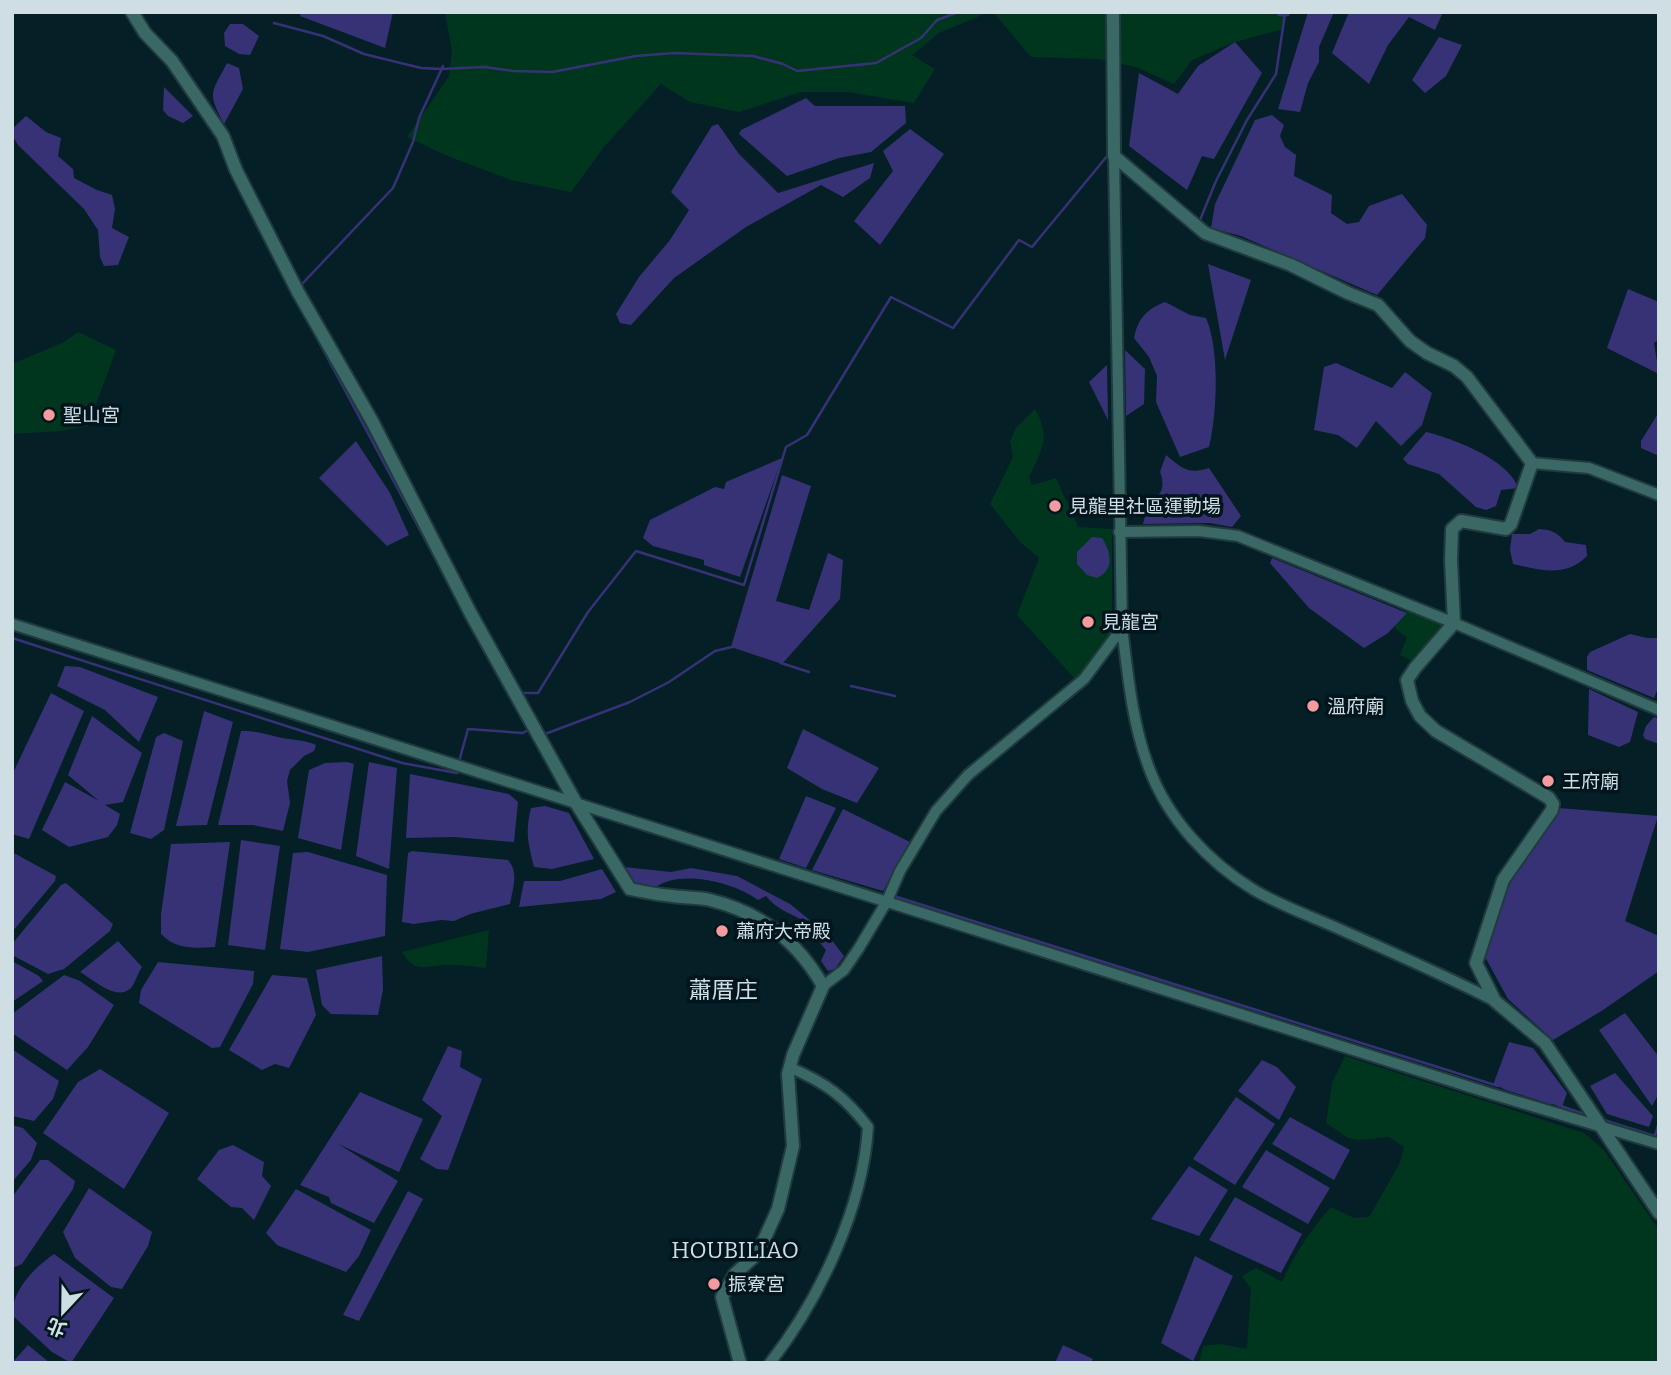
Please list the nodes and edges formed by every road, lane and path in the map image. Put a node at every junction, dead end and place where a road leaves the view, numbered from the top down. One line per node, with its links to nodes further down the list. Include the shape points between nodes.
1 (132, 12): 11 (street, via 223,136 298,292)
2 (1113, 12): 3 (street)
3 (1114, 156): 4 (street, via 1205,233 1291,265 1378,305 1410,341 1467,377); 6 (street)
4 (1532, 463): 5 (street, via 1588,468); 7 (street, via 1506,529 1461,521 1452,529)
5 (1659, 495)
6 (1119, 532): 7 (street, via 1199,531 1238,536); 9 (street)
7 (1454, 623): 10 (street); 14 (street, via 1407,680 1420,716 1436,731 1553,804 1503,880 1476,963)
8 (12, 624): 11 (street)
9 (1122, 628): 12 (street, via 1084,679 968,775 936,810); 14 (street, via 1131,700 1149,770 1191,838 1255,891)
10 (1659, 710)
11 (576, 803): 12 (street); 13 (street, via 630,889 709,899 744,911 771,925 792,944)
12 (887, 901): 13 (street, via 844,970); 16 (street)
13 (823, 986): 15 (street)
14 (1495, 1002): 16 (street, via 1545,1043)
15 (791, 1068): 19 (street, via 793,1146 778,1209 758,1253 735,1274 722,1297); 20 (street, via 837,1093 868,1127 858,1190 835,1252 815,1294)
16 (1601, 1128): 17 (street); 18 (street)
17 (1659, 1144)
18 (1659, 1213)
19 (740, 1363)
20 (770, 1363)

